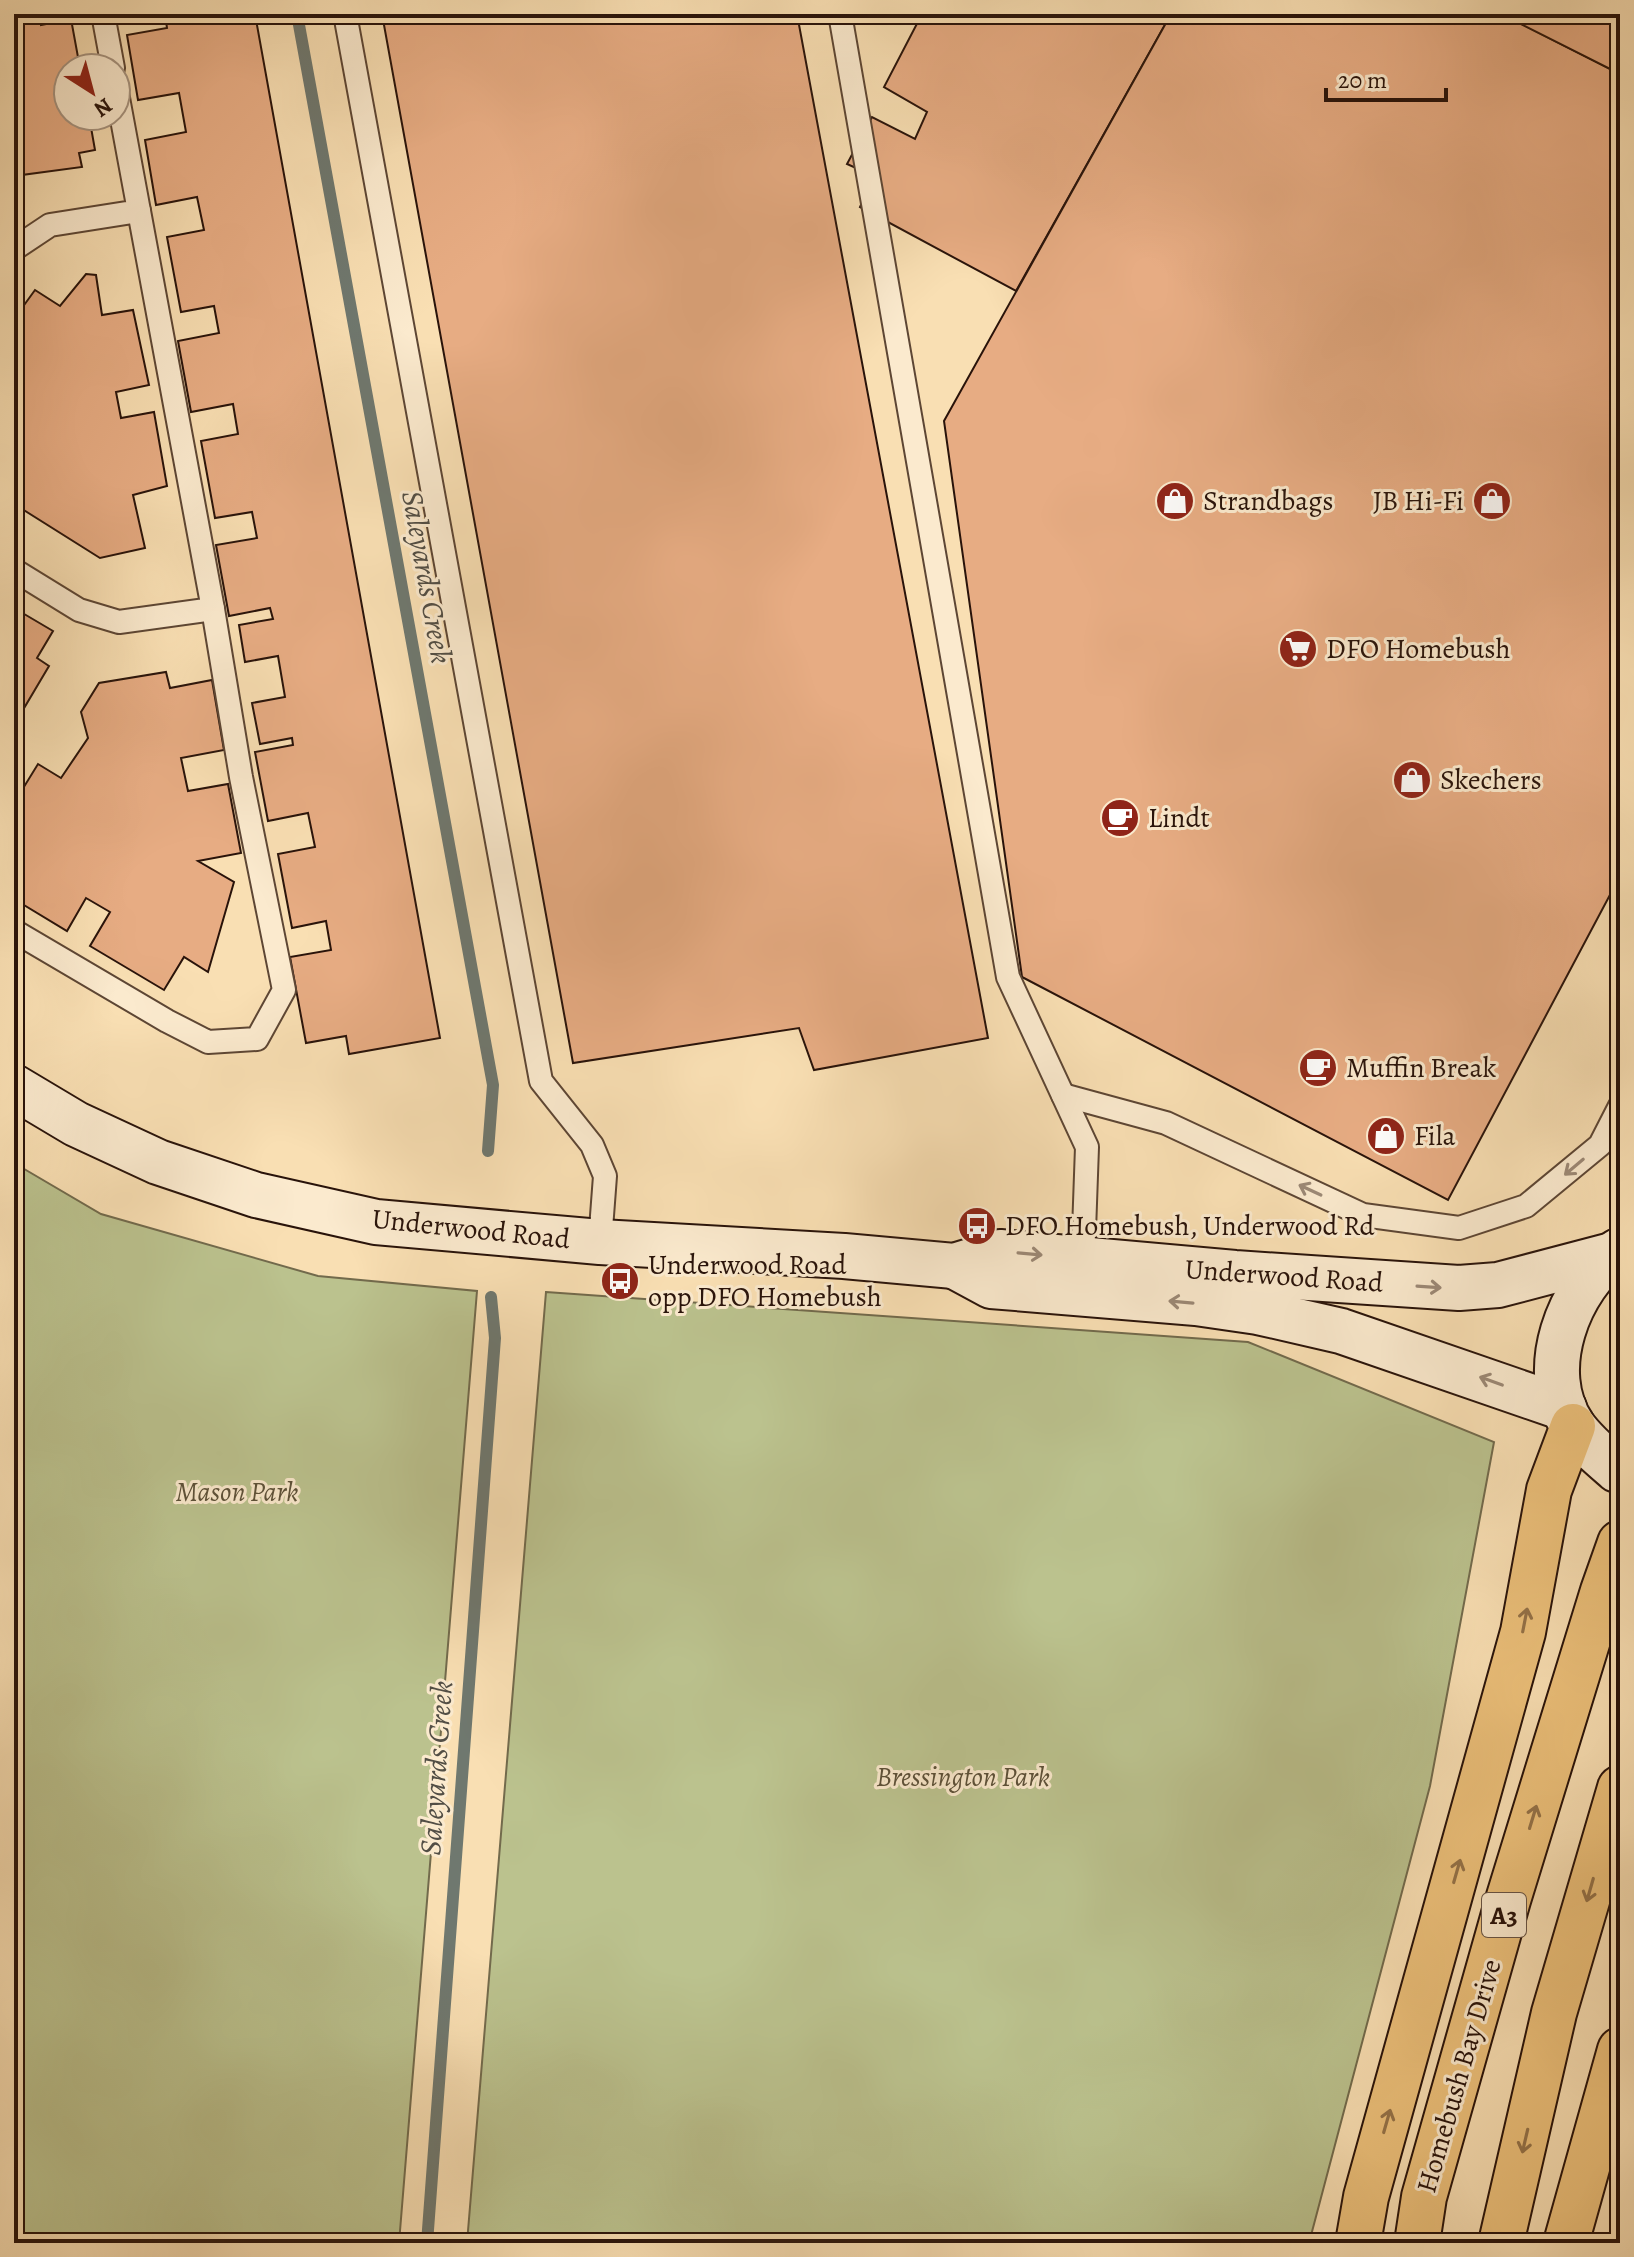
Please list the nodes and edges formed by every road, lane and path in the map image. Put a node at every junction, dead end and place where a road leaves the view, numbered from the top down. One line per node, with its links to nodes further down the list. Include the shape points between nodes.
1 (103, 14): 4 (lane)
2 (345, 14): 14 (lane, via 541,1081 592,1145 605,1176)
3 (840, 14): 12 (lane, via 1008,977)
4 (110, 52)
5 (124, 132): 6 (lane)
6 (139, 211): 7 (lane, via 50,225); 9 (lane)
7 (14, 249)
8 (14, 570): 9 (lane, via 79,610 119,622)
9 (213, 609): 10 (lane, via 284,990 257,1039 208,1042)
10 (14, 931)
11 (14, 1087): 14 (main road, Underwood Road, via 76,1124 158,1162 256,1195 376,1222)
12 (1063, 1095): 13 (lane, one-way to 12, via 1600,1145 1526,1206 1459,1228 1363,1215 1166,1123); 16 (lane, via 1087,1147)
13 (1620, 1106)
14 (600, 1242): 17 (main road, Underwood Road)
15 (1616, 1252): 16 (main road, Underwood Road, one-way to 15, via 1459,1288 1498,1285); 18 (main road, via 1573,1306 1562,1333 1555,1376)
16 (1083, 1259): 17 (main road, Underwood Road, one-way to 16, via 1000,1252)
17 (954, 1266): 18 (main road, Underwood Road, one-way to 17, via 1341,1331 1196,1303 991,1286)
18 (1569, 1417): 19 (main road); 23 (highway, one-way to 18, via 1366,2197 1523,1632 1549,1490)
19 (1617, 1470)
20 (1620, 1543): 24 (highway, Homebush Bay Drive / A3, one-way to 20, via 1424,2197 1508,1900)
21 (1620, 1788): 25 (highway, one-way to 25, via 1554,2013)
22 (1620, 2050): 26 (highway)
23 (1358, 2243)
24 (1417, 2243)
25 (1501, 2243)
26 (1566, 2243)

